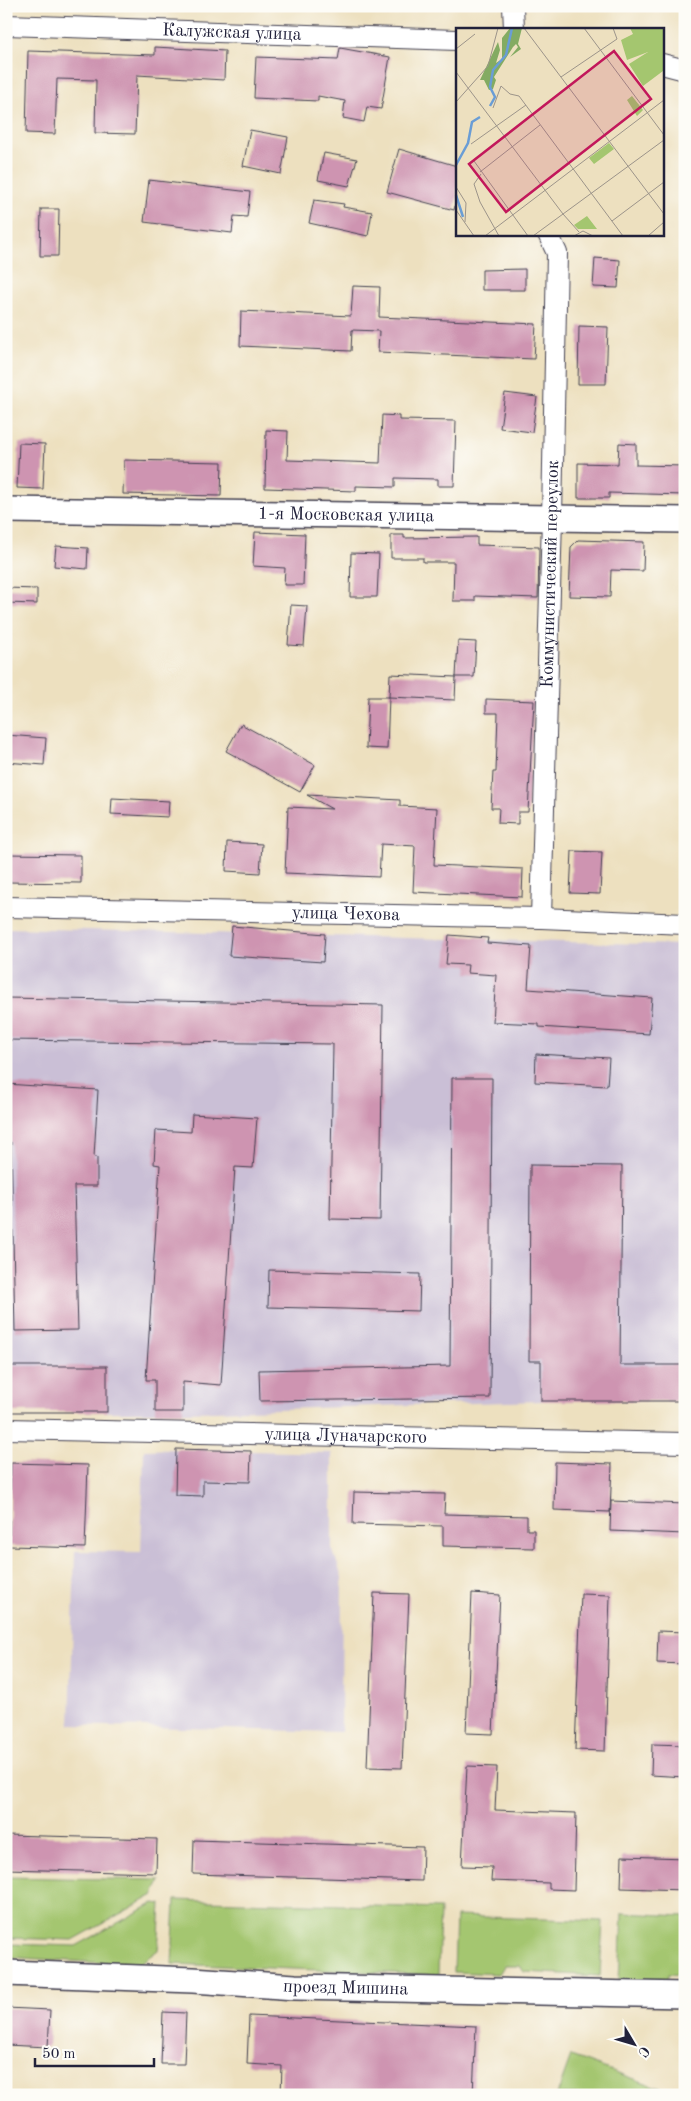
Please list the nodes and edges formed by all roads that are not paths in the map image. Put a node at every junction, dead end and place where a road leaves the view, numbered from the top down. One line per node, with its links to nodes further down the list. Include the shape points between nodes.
1 (513, 6): 3 (street)
2 (6, 25): 4 (street, Калужская улица)
3 (514, 28)
4 (456, 40)
5 (664, 65): 6 (street)
6 (685, 70)
7 (548, 235): 9 (street, Коммунистический переулок, via 557,253)
8 (6, 510): 9 (main road, 1-я Московская улица)
9 (552, 518): 10 (main road, 1-я Московская улица); 12 (street, Коммунистический переулок)
10 (685, 520)
11 (6, 907): 12 (street, улица Чехова)
12 (541, 918): 13 (street, улица Чехова)
13 (685, 924)
14 (6, 1429): 15 (street, улица Луначарского)
15 (685, 1443)
16 (6, 1973): 17 (main road, проезд Мишина, via 296,1987)
17 (685, 1995)

